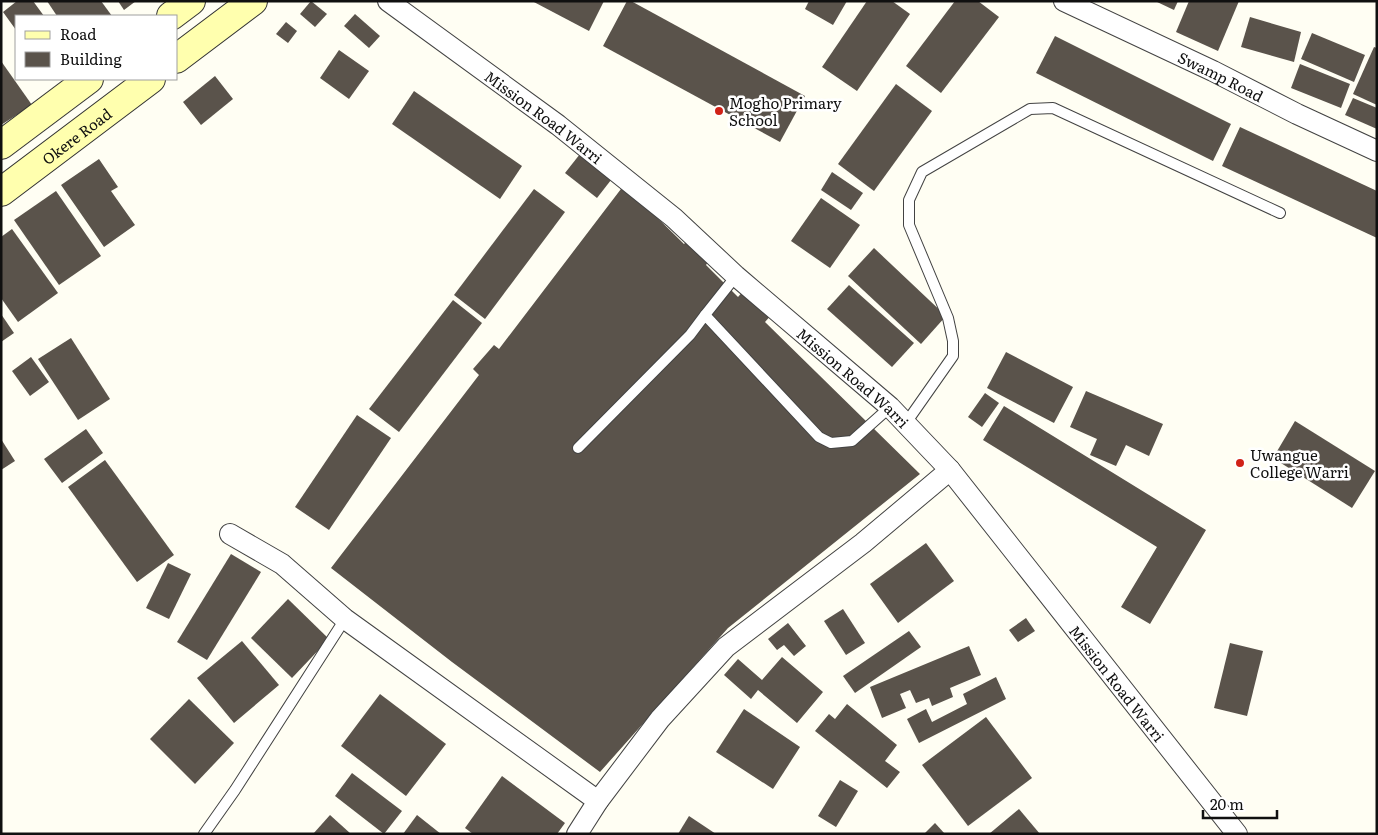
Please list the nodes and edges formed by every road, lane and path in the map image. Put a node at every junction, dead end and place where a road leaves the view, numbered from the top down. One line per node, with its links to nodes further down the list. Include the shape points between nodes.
1 (191, 1): 5 (main road)
2 (253, 1): 6 (main road)
3 (388, 1): 13 (street, Mission Road Warri, via 558,125 674,218)
4 (1064, 1): 10 (street, Swamp Road)
5 (172, 15)
6 (178, 58)
7 (88, 80): 9 (main road)
8 (150, 80): 11 (main road, Okere Road)
9 (1, 145)
10 (1377, 151)
11 (1, 192)
12 (1280, 213): 16 (lane, via 1053,108 1030,110 922,172 909,200 909,225 948,318 953,356)
13 (736, 276): 14 (lane); 15 (street, Mission Road Warri)
14 (704, 315): 15 (lane, via 819,437 831,443 852,441); 17 (lane, via 690,335)
15 (890, 407): 16 (street, Mission Road Warri)
16 (906, 423): 18 (street, Mission Road Warri)
17 (578, 448)
18 (950, 470): 21 (street, via 863,543 726,647 660,719); 24 (street, Mission Road Warri)
19 (230, 534): 20 (street, via 282,564)
20 (345, 619): 21 (street); 22 (lane)
21 (598, 801): 23 (street)
22 (204, 834)
23 (577, 834)
24 (1237, 834)

